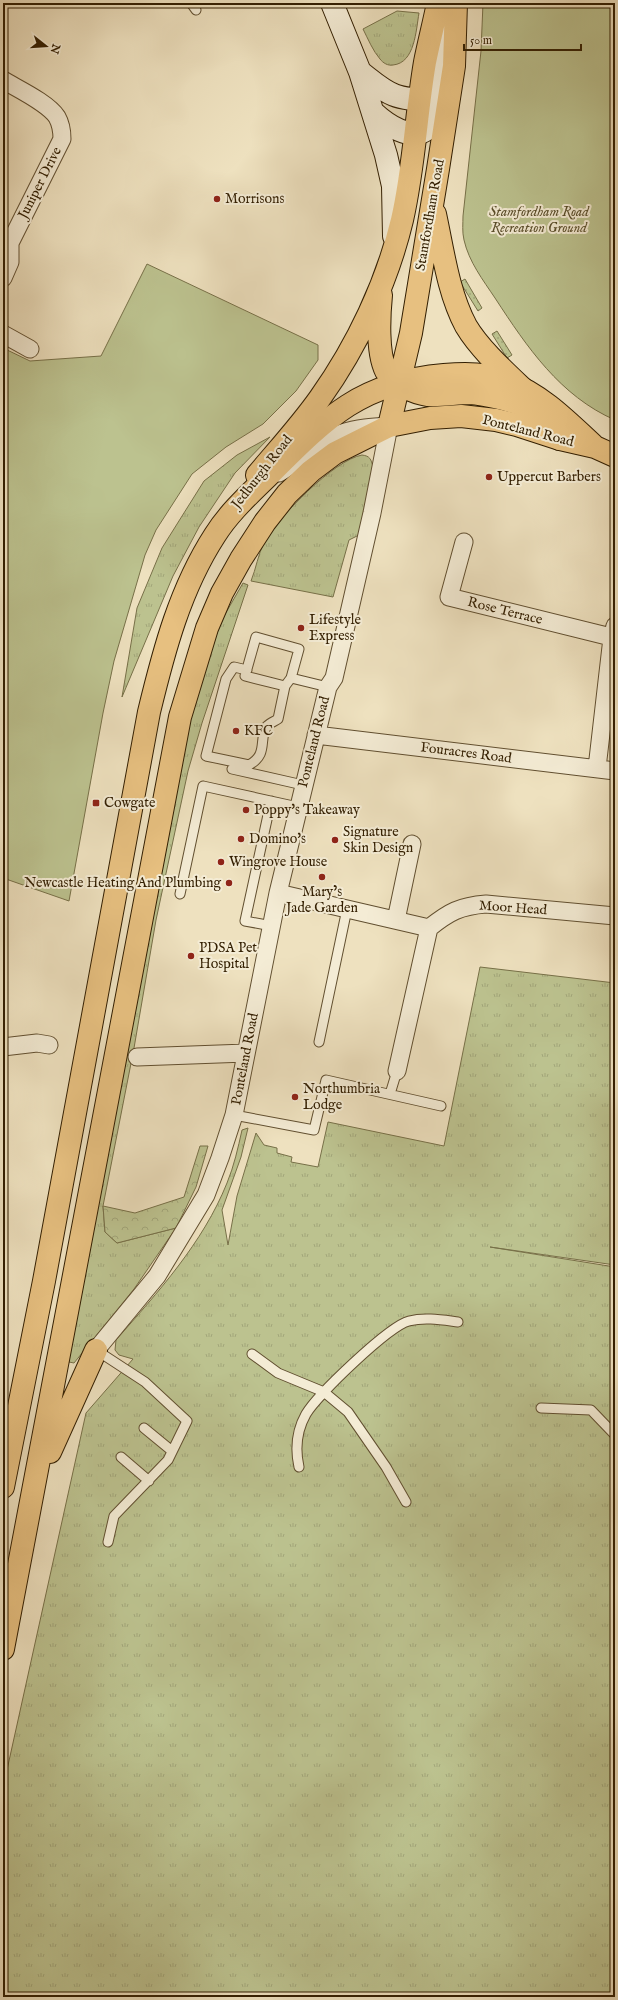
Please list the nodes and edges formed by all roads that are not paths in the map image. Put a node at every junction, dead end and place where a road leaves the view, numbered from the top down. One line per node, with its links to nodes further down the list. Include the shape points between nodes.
1 (332, 3): 5 (main road)
2 (438, 3): 7 (main road, Stamfordham Road, via 425,63)
3 (450, 3): 7 (main road)
4 (456, 3): 9 (main road, Stamfordham Road, via 454,66)
5 (360, 72): 7 (main road, via 386,92); 8 (main road)
6 (3, 80): 12 (street, Juniper Drive, via 49,109 58,118 62,130 58,149)
7 (427, 103): 9 (main road, via 439,112); 10 (main road, Stamfordham Road)
8 (374, 113): 10 (main road, via 392,126); 13 (main road, via 393,186)
9 (445, 126): 11 (main road, Stamfordham Road)
10 (417, 134): 13 (main road, Stamfordham Road, via 406,198)
11 (433, 203): 18 (main road, Stamfordham Road, via 411,333); 19 (main road, via 448,275 466,326 501,369)
12 (6, 241): 14 (street, Juniper Drive, via 10,262)
13 (394, 246): 15 (main road, Stamfordham Road)
14 (3, 278)
15 (382, 282): 18 (main road, via 379,312 383,362 391,377); 25 (main road, Jedburgh Road, via 355,341 331,383)
16 (3, 334): 17 (street)
17 (30, 349)
18 (399, 383): 19 (main road, Ponteland Road, via 424,376 474,374 491,376); 20 (main road, Stamfordham Road); 21 (main road, via 428,395 472,393 518,404 533,412); 24 (main road, Jedburgh Road, via 361,397 337,412)
19 (522, 388): 22 (main road, Ponteland Road, via 537,396 563,417)
20 (389, 426): 21 (main road, Ponteland Road, via 430,418 461,416 496,420); 24 (street, via 356,429 334,436); 30 (street, Ponteland Road, via 372,513); 67 (main road, via 335,453 311,471 288,494 265,522 241,559 222,593 207,628 180,717)
21 (560, 439): 22 (main road, Ponteland Road)
22 (595, 447): 23 (main road, Ponteland Road)
23 (615, 456)
24 (258, 486): 25 (main road, Jedburgh Road)
25 (228, 515): 68 (main road, via 188,587 159,668)
26 (464, 542): 27 (street, Rose Terrace, via 449,597)
27 (614, 634): 33 (street)
28 (247, 670): 29 (lane, via 256,637 299,649); 31 (lane, via 246,676); 31 (lane, via 234,667 226,679 206,756 249,765 259,757 267,727 278,719)
29 (291, 678): 30 (lane); 31 (lane)
30 (331, 682): 32 (street, Ponteland Road)
31 (285, 686)
32 (316, 735): 33 (street, Fouracres Road); 36 (street, Ponteland Road)
33 (597, 768): 35 (street, Fouracres Road)
34 (232, 769): 36 (lane)
35 (615, 771)
36 (303, 785): 38 (street, Ponteland Road)
37 (271, 801): 38 (lane); 41 (lane, via 203,786); 45 (lane, via 245,920)
38 (298, 807): 40 (street, Ponteland Road)
39 (412, 844): 44 (street)
40 (278, 892): 42 (street); 45 (street, Ponteland Road)
41 (180, 894)
42 (347, 909): 44 (street); 47 (lane)
43 (615, 916): 46 (street, Moor Head, via 486,904 466,906 446,914)
44 (396, 920): 46 (street)
45 (272, 926): 50 (street, Ponteland Road)
46 (429, 928): 52 (street)
47 (319, 1042)
48 (49, 1045): 49 (street, via 37,1043)
49 (3, 1047)
50 (246, 1053): 51 (street); 55 (street, Ponteland Road)
51 (137, 1057)
52 (397, 1070): 53 (lane)
53 (390, 1094): 54 (lane); 55 (lane, via 326,1080 314,1130)
54 (441, 1106)
55 (234, 1115): 57 (street, Ponteland Road, via 206,1195 157,1276)
56 (458, 1322): 59 (lane, via 432,1319 408,1321 370,1349)
57 (96, 1350): 63 (lane, via 145,1382 187,1421); 67 (main road)
58 (252, 1354): 59 (lane, via 278,1373)
59 (324, 1392): 65 (lane, via 306,1414 299,1431 295,1451); 69 (lane, via 348,1412 366,1436)
60 (541, 1408): 62 (lane, via 590,1410)
61 (144, 1428): 63 (lane)
62 (615, 1435)
63 (172, 1451): 66 (lane, via 168,1460)
64 (121, 1457): 66 (lane)
65 (298, 1467)
66 (149, 1480): 70 (lane, via 114,1516)
67 (35, 1484): 71 (main road)
68 (3, 1487)
69 (406, 1502)
70 (108, 1542)
71 (3, 1648)

